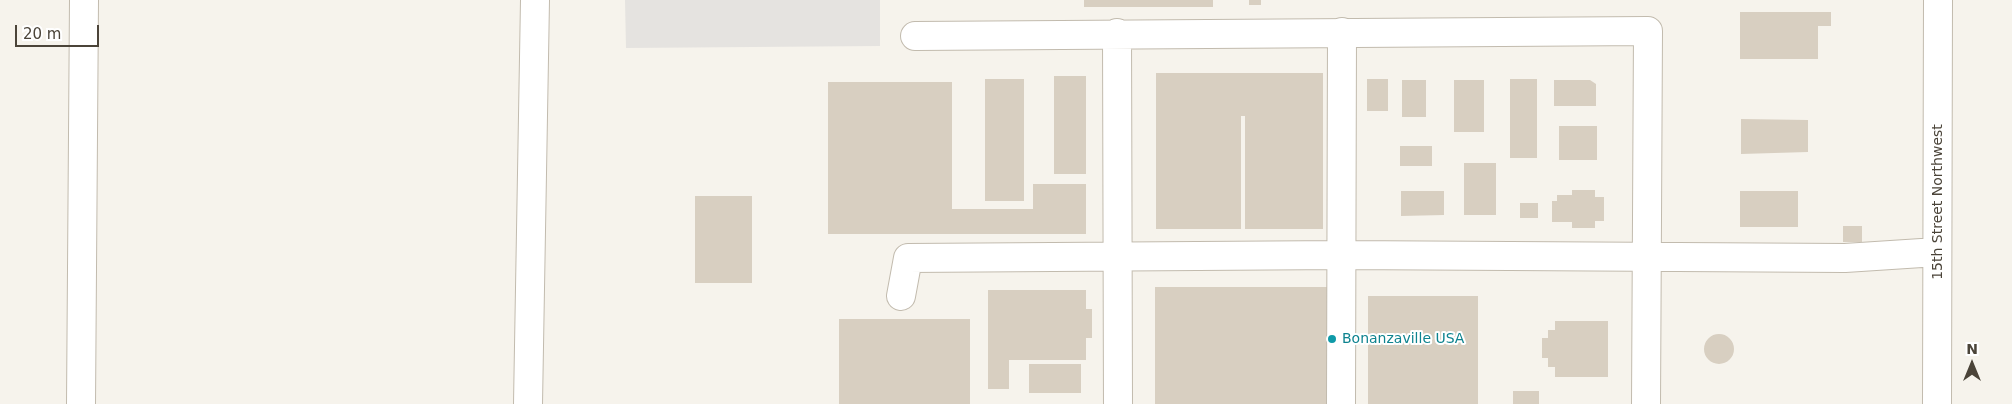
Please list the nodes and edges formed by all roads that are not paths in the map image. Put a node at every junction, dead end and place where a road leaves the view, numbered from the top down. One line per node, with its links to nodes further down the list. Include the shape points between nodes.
1 (84, 0): 12 (street)
2 (535, 0): 13 (street)
3 (1938, 0): 7 (street, 15th Street Northwest)
4 (1342, 32): 5 (street); 8 (street); 9 (street, via 1648,31)
5 (1116, 33): 6 (street); 10 (street)
6 (915, 36)
7 (1937, 252): 9 (street, via 1845,258); 17 (street, 15th Street Northwest)
8 (1342, 254): 9 (street); 10 (street); 15 (street)
9 (1647, 257): 16 (street)
10 (1118, 258): 11 (street, via 908,258); 14 (street)
11 (901, 296)
12 (81, 404)
13 (528, 404)
14 (1118, 404)
15 (1341, 404)
16 (1646, 404)
17 (1937, 404)

